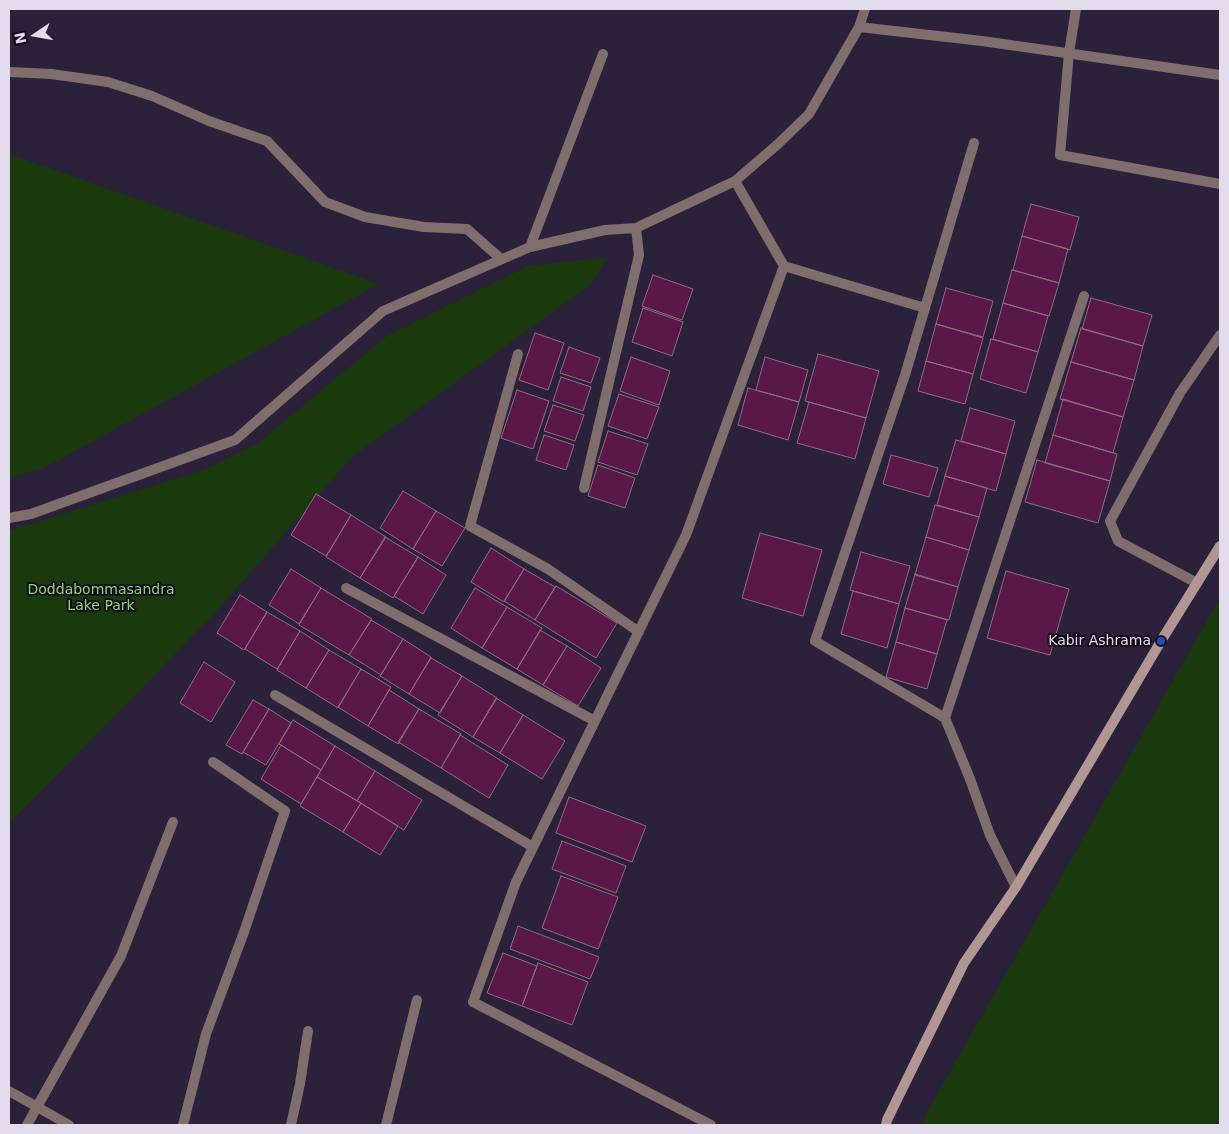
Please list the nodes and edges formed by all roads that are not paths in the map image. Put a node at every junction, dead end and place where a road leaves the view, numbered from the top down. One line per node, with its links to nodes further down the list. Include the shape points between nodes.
1 (864, 9): 3 (street)
2 (1076, 9): 4 (street)
3 (859, 28): 4 (street); 9 (street, via 809,114)
4 (1069, 53): 7 (street); 10 (street, via 1060,155)
5 (603, 54): 12 (street)
6 (9, 72): 13 (street, via 108,82 152,96 209,121 267,141 325,202 365,217 424,227 467,229)
7 (1220, 75)
8 (974, 143): 16 (street)
9 (735, 181): 11 (street); 14 (street)
10 (1220, 184)
11 (636, 228): 12 (street, via 605,230); 19 (street, via 639,255)
12 (530, 247): 13 (street)
13 (501, 259): 20 (street, via 383,311 235,440 31,514)
14 (784, 266): 16 (street); 24 (street, via 686,535)
15 (1084, 296): 26 (street)
16 (925, 308): 26 (street, via 815,641)
17 (1220, 336): 22 (street, via 1180,393 1110,522 1118,541)
18 (518, 354): 24 (street, via 470,526 548,570)
19 (584, 488)
20 (9, 518)
21 (1220, 546): 22 (street)
22 (1197, 582): 31 (street)
23 (346, 588): 27 (street)
24 (639, 632): 27 (street)
25 (275, 695): 30 (street)
26 (945, 718): 31 (street, via 990,835)
27 (595, 721): 30 (street)
28 (213, 762): 38 (street, via 284,811 206,1034)
29 (173, 822): 35 (street, via 121,956)
30 (533, 847): 41 (street, via 516,882 473,1002)
31 (1016, 887): 42 (street, via 964,963)
32 (417, 1000): 40 (street)
33 (308, 1031): 39 (street)
34 (9, 1090): 35 (street)
35 (36, 1108): 36 (street); 37 (street)
36 (27, 1125)
37 (69, 1125)
38 (182, 1125)
39 (291, 1125)
40 (386, 1125)
41 (711, 1125)
42 (886, 1125)

